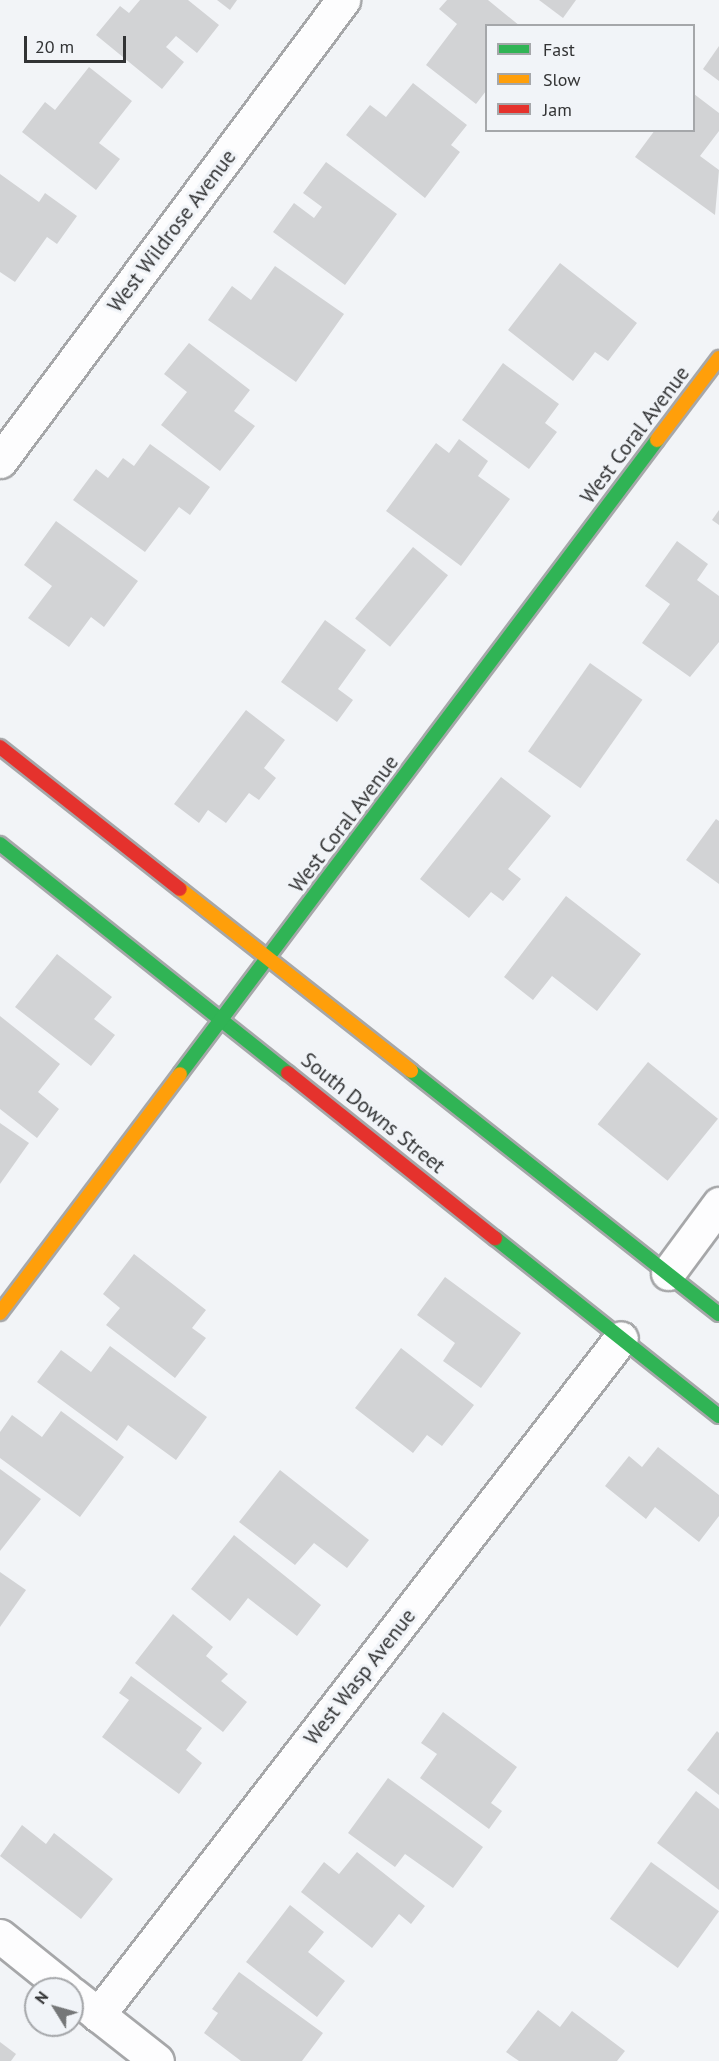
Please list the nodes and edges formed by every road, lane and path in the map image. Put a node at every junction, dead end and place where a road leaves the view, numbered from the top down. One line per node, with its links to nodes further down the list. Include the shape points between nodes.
1 (343, 0): 3 (street, West Wildrose Avenue)
2 (719, 358): 6 (main road, West Coral Avenue)
3 (0, 461)
4 (0, 747): 6 (main road)
5 (0, 844): 7 (main road, South Downs Street)
6 (270, 960): 7 (main road, West Coral Avenue); 9 (main road)
7 (223, 1021): 10 (main road, West Coral Avenue); 12 (main road, South Downs Street)
8 (719, 1204): 9 (street)
9 (668, 1273): 11 (main road)
10 (0, 1313)
11 (719, 1314)
12 (621, 1338): 13 (main road, South Downs Street); 17 (street, West Wasp Avenue)
13 (719, 1416)
14 (0, 1936): 15 (street)
15 (51, 1977)
16 (84, 2004): 17 (street)
17 (98, 2015): 18 (street)
18 (157, 2061)

